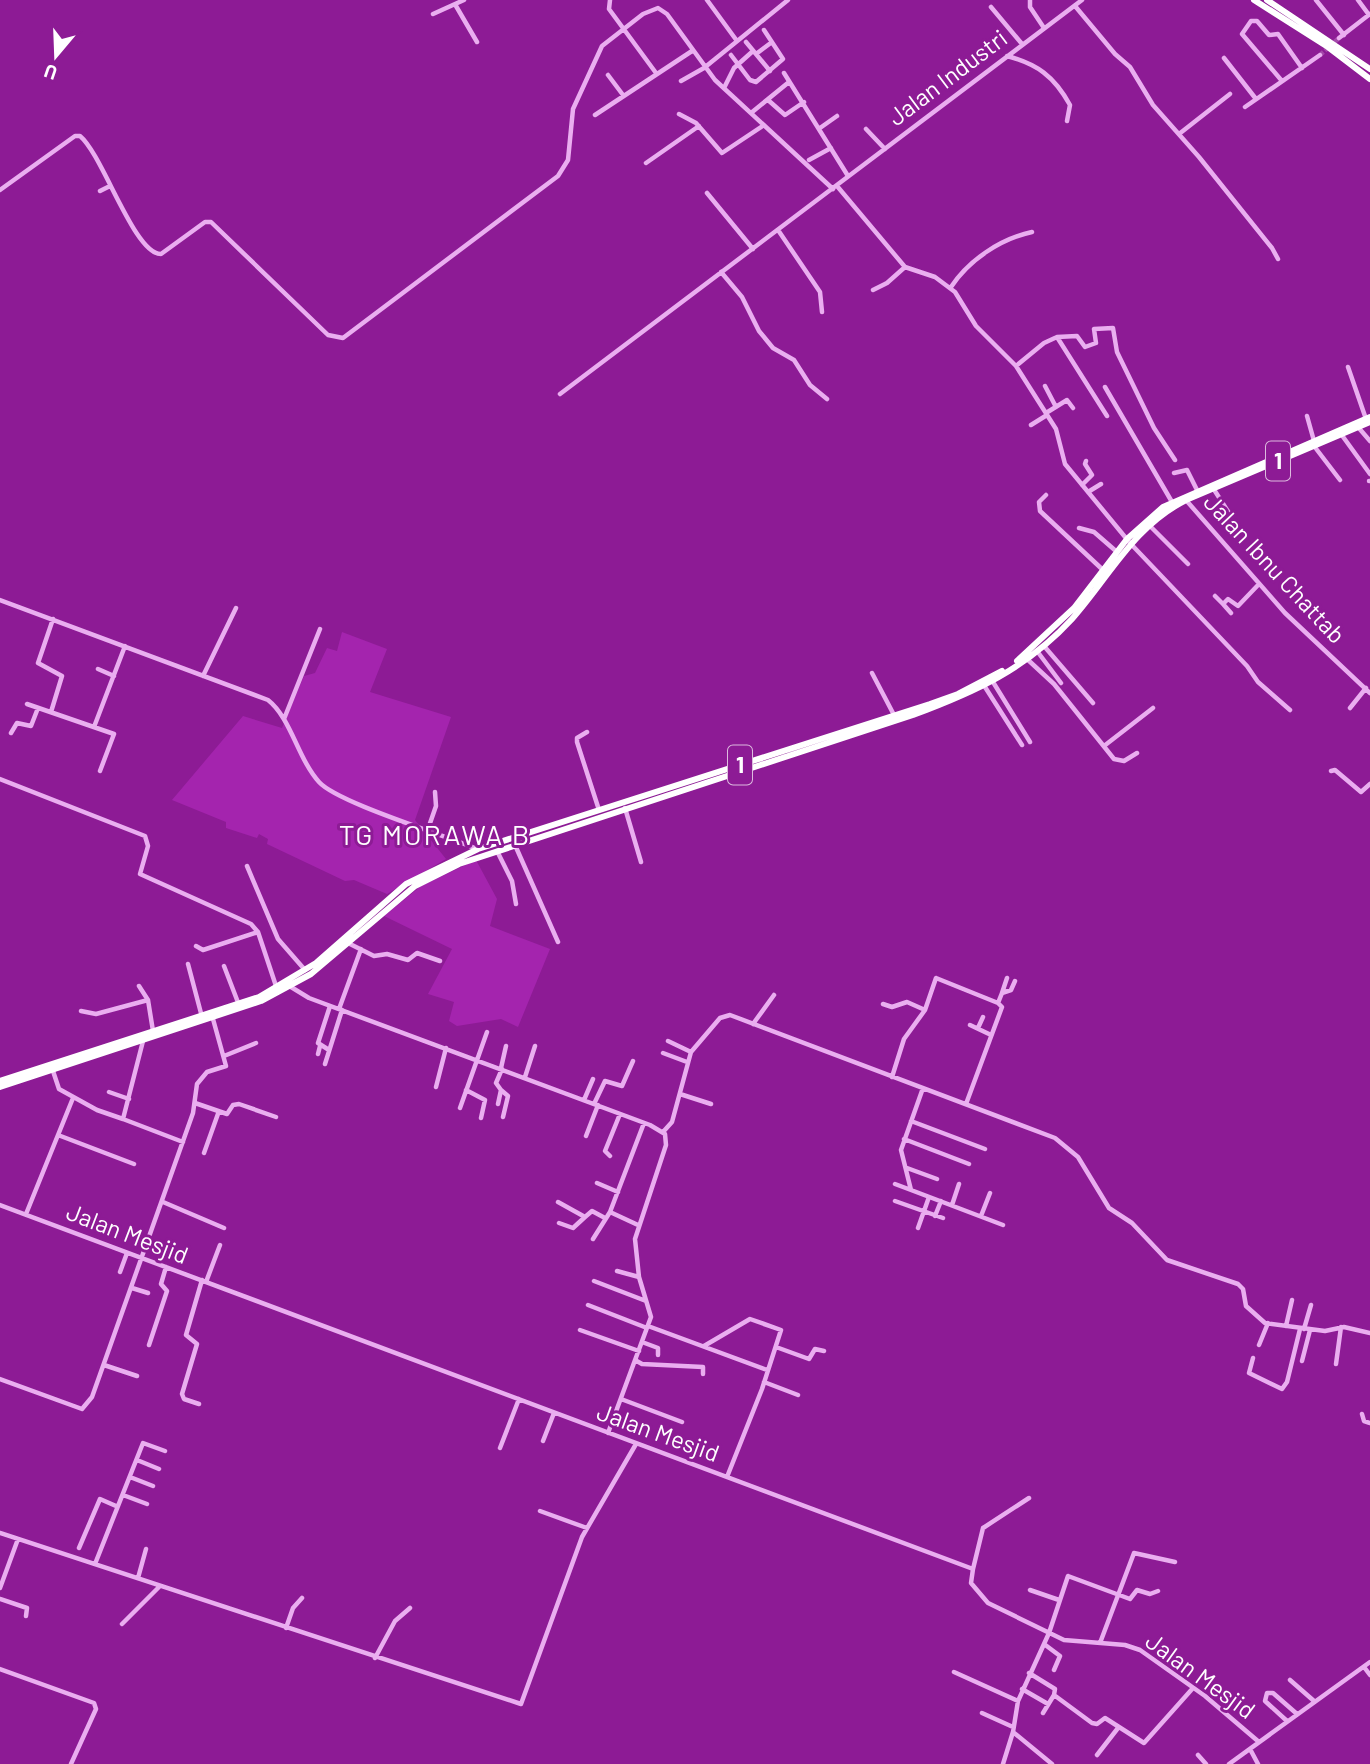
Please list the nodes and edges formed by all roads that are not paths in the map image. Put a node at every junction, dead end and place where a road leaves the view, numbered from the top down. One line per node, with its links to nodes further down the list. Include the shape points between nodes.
1 (464, 0): 14 (street)
2 (610, 0): 20 (street, via 609,9)
3 (655, 0): 17 (street)
4 (707, 0): 23 (street)
5 (777, 0): 13 (street)
6 (788, 0): 13 (street)
7 (1030, 0): 21 (street)
8 (1082, 0): 15 (street, Jalan Industri)
9 (1254, 0): 42 (highway)
10 (1267, 0): 37 (highway)
11 (1316, 0): 19 (street, via 1341,36)
12 (1358, 0): 19 (street)
13 (782, 5): 23 (street)
14 (456, 6): 18 (street); 26 (street)
15 (1075, 6): 21 (street, Jalan Industri); 64 (street, via 1130,67 1153,105)
16 (990, 7): 27 (street)
17 (662, 8): 20 (street); 28 (street)
18 (433, 14)
19 (1370, 14)
20 (625, 27): 39 (street); 70 (street, via 602,46 573,108 568,160 558,176 343,338 328,335 211,222 161,254 152,251)
21 (1044, 28): 27 (street, Jalan Industri)
22 (764, 30): 24 (street)
23 (737, 41): 35 (street)
24 (772, 41): 29 (street); 38 (street, via 783,59)
25 (746, 42): 29 (street)
26 (477, 43)
27 (1022, 44): 31 (street, Jalan Industri)
28 (692, 51): 35 (street); 39 (street)
29 (754, 52): 34 (street); 38 (street)
30 (731, 55): 34 (street)
31 (1006, 55): 59 (street, via 1027,60 1054,82 1070,105); 66 (street, Jalan Industri)
32 (1321, 55): 36 (street)
33 (1224, 58): 49 (street)
34 (738, 64): 38 (street, via 755,83); 46 (street)
35 (704, 68): 43 (street); 46 (street)
36 (1302, 68): 45 (street); 45 (street, via 1278,34 1269,35 1255,20 1243,29 1243,36)
37 (1370, 69)
38 (770, 71)
39 (656, 73): 48 (street)
40 (784, 73): 44 (street)
41 (608, 75): 48 (street)
42 (1370, 79)
43 (681, 81)
44 (789, 82): 50 (street); 51 (street)
45 (1282, 82): 49 (street)
46 (724, 89): 54 (street)
47 (1230, 94): 64 (street)
48 (623, 95): 57 (street)
49 (1256, 99): 53 (street)
50 (768, 100): 52 (street, via 782,115); 54 (street)
51 (804, 102): 52 (street); 55 (street)
52 (796, 107): 55 (street)
53 (1245, 107)
54 (751, 113): 60 (street)
55 (811, 113): 62 (street)
56 (679, 114): 61 (street)
57 (595, 115)
58 (837, 116): 62 (street)
59 (1067, 121)
60 (764, 125): 61 (street, via 722,153); 71 (street)
61 (698, 126): 68 (street)
62 (820, 128): 65 (street)
63 (866, 129): 66 (street)
64 (1179, 134): 78 (street)
65 (831, 148): 67 (street); 69 (street)
66 (885, 149): 69 (street, Jalan Industri)
67 (809, 160)
68 (646, 163)
69 (848, 176): 71 (street, Jalan Industri)
70 (110, 186): 72 (street, via 78,135); 73 (street)
71 (835, 187): 75 (street, Jalan Industri); 79 (street)
72 (0, 190)
73 (100, 191)
74 (706, 193): 77 (street)
75 (778, 230): 77 (street, Jalan Industri); 83 (street, via 820,292)
76 (1032, 232): 81 (street, via 997,246 961,272)
77 (753, 249): 80 (street, Jalan Industri)
78 (1278, 259)
79 (905, 267): 81 (street); 82 (street)
80 (721, 272): 89 (street, Jalan Industri); 90 (street, via 773,348 794,360 810,385)
81 (951, 288): 85 (street, via 975,326)
82 (873, 290)
83 (821, 312)
84 (1057, 338): 85 (street); 94 (street); 102 (street, via 1075,335 1085,347 1096,344 1094,329 1113,328 1117,352)
85 (1016, 366): 93 (street)
86 (1348, 367): 96 (street)
87 (1045, 386): 91 (street)
88 (1105, 387): 114 (street)
89 (560, 394)
90 (827, 399)
91 (1056, 407): 92 (street, via 1068,400); 93 (street)
92 (1073, 408)
93 (1046, 414): 97 (street); 108 (street, via 1058,432 1062,460)
94 (1107, 416)
95 (1307, 416): 101 (street)
96 (1369, 419): 98 (highway, 1); 101 (highway, 1)
97 (1031, 425)
98 (1358, 427): 99 (highway, 1); 100 (street)
99 (1341, 434): 101 (highway, 1); 105 (street)
100 (1370, 442)
101 (1314, 443): 106 (street); 109 (highway, 1); 110 (highway, 1)
102 (1175, 460)
103 (1086, 461): 108 (street, via 1091,476)
104 (1174, 473): 110 (street, via 1187,470)
105 (1370, 474)
106 (1340, 480)
107 (1101, 484): 111 (street)
108 (1082, 485): 111 (street)
109 (1213, 488): 113 (highway, 1); 115 (street)
110 (1197, 490): 113 (highway, 1)
111 (1088, 492): 118 (street)
112 (1046, 495): 121 (street, via 1039,502 1040,511)
113 (1185, 498): 114 (highway, 1); 116 (highway, 1); 122 (street, Jalan Ibnu Chattab)
114 (1172, 502): 118 (highway, 1, via 1144,521)
115 (1229, 513)
116 (1149, 524): 118 (highway, 1); 120 (street)
117 (1079, 528): 119 (street, via 1094,532)
118 (1128, 541): 119 (highway, 1); 131 (highway, 1, via 1074,616); 149 (street, via 1258,682)
119 (1117, 552): 121 (highway, 1)
120 (1188, 564)
121 (1103, 571): 151 (highway, 1, via 1068,615 1009,667 958,694)
122 (1259, 584): 125 (street, via 1238,606 1228,599); 141 (street, Jalan Ibnu Chattab)
123 (1214, 596): 125 (street)
124 (0, 601): 128 (street)
125 (1223, 604): 127 (street)
126 (236, 608): 137 (street)
127 (1231, 613)
128 (53, 619): 130 (street); 150 (street, via 38,663 62,676)
129 (320, 629): 152 (street)
130 (125, 646): 136 (street); 137 (street)
131 (1044, 646): 132 (highway, 1); 144 (street)
132 (1037, 652): 133 (highway, 1); 139 (street)
133 (1027, 659): 138 (highway, 1); 158 (street, via 1055,684)
134 (98, 669): 136 (street)
135 (872, 673): 151 (street)
136 (114, 676): 153 (street)
137 (203, 676): 152 (street, via 268,700)
138 (993, 682): 140 (highway, 1); 156 (street)
139 (1061, 682)
140 (985, 687): 157 (street); 165 (highway, 1, via 913,715)
141 (1366, 688): 142 (street); 143 (street, Jalan Ibnu Chattab)
142 (1361, 694): 143 (street); 148 (street)
143 (1370, 694)
144 (1093, 703)
145 (27, 704): 146 (street)
146 (38, 708): 150 (street); 155 (street, via 30,727 17,723)
147 (1153, 708): 158 (street)
148 (1350, 708)
149 (1290, 710)
150 (51, 712): 153 (street)
151 (894, 715): 166 (highway, 1)
152 (283, 720): 167 (street, via 302,759 329,791)
153 (94, 727): 160 (street, via 114,735)
154 (587, 732): 166 (street, via 577,742)
155 (11, 733)
156 (1030, 742)
157 (1022, 746)
158 (1104, 746): 159 (street, via 1119,761)
159 (1137, 752)
160 (100, 771)
161 (1331, 771): 163 (street, via 1346,776 1361,792)
162 (0, 779): 174 (street, via 141,833 148,842 139,868 142,876 247,921)
163 (1370, 784)
164 (435, 792): 167 (street, via 436,806)
165 (625, 807): 168 (highway, 1); 171 (street)
166 (599, 810): 169 (highway, 1)
167 (428, 828): 169 (street)
168 (515, 844): 170 (highway, 1); 175 (street)
169 (478, 849): 182 (highway, 1, via 407,884)
170 (496, 850): 173 (street, via 512,881); 176 (highway, 1, via 415,886)
171 (641, 862)
172 (247, 866): 182 (street, via 278,939)
173 (516, 904)
174 (258, 932): 177 (street, via 203,950); 187 (street)
175 (558, 942)
176 (348, 943): 178 (street); 186 (highway, 1)
177 (196, 946)
178 (361, 949): 179 (street, via 375,956 409,960 416,953); 195 (street)
179 (440, 961)
180 (188, 964): 198 (street)
181 (224, 966): 193 (street)
182 (306, 971): 187 (highway, 1)
183 (1007, 978): 188 (street)
184 (1015, 981): 188 (street)
185 (139, 986): 190 (street)
186 (291, 986): 187 (highway, 1); 194 (street)
187 (277, 991): 193 (highway, 1); 200 (highway, 1)
188 (1002, 993): 191 (street)
189 (774, 995): 201 (street)
190 (148, 1000): 197 (street, via 96,1014); 204 (street)
191 (998, 1003): 196 (street, via 936,978); 206 (street, via 1001,1009)
192 (883, 1004): 196 (street, via 891,1007 907,1002)
193 (239, 1005): 198 (highway, 1)
194 (330, 1006): 195 (street); 210 (street)
195 (340, 1010): 213 (street); 214 (street)
196 (925, 1010): 227 (street, via 906,1035)
197 (81, 1011)
198 (202, 1017): 204 (highway, 1)
199 (983, 1017): 203 (street)
200 (214, 1019): 207 (highway, 1); 218 (street)
201 (753, 1024): 215 (street, via 725,1015); 227 (street)
202 (971, 1025): 203 (street)
203 (978, 1028): 206 (street)
204 (153, 1032): 220 (highway, 1)
205 (487, 1032): 219 (street)
206 (989, 1034): 243 (street, via 983,1065)
207 (143, 1041): 220 (highway, 1); 238 (street)
208 (668, 1041): 215 (street)
209 (256, 1044): 218 (street)
210 (320, 1046): 214 (street); 217 (street)
211 (506, 1046): 224 (street)
212 (535, 1046): 226 (street)
213 (446, 1048): 219 (street); 231 (street)
214 (329, 1050): 223 (street)
215 (691, 1052): 222 (street)
216 (663, 1053): 222 (street)
217 (318, 1054)
218 (224, 1056): 240 (street, via 226,1066 207,1072 197,1084)
219 (477, 1059): 224 (street); 233 (street)
220 (74, 1060): 225 (highway, 1); 229 (highway, 1)
221 (633, 1061): 244 (street, via 622,1086 605,1081)
222 (687, 1062): 236 (street)
223 (325, 1064)
224 (501, 1068): 226 (street); 234 (street, via 496,1083)
225 (53, 1071): 230 (highway, 1); 237 (street, via 59,1089)
226 (525, 1077): 239 (street)
227 (892, 1077): 232 (street)
228 (593, 1079): 239 (street)
229 (0, 1081)
230 (0, 1087)
231 (436, 1087)
232 (923, 1088): 243 (street); 252 (street)
233 (466, 1090): 245 (street); 250 (street, via 485,1100)
234 (501, 1090): 241 (street); 249 (street, via 508,1096)
235 (109, 1092): 238 (street)
236 (680, 1094): 242 (street); 254 (street, via 671,1125)
237 (73, 1098): 251 (street); 255 (street)
238 (129, 1099): 251 (street)
239 (584, 1100): 244 (street)
240 (194, 1102): 246 (street); 258 (street)
241 (498, 1104)
242 (710, 1104)
243 (966, 1104): 308 (street, via 1062,1142 1078,1157 1109,1208 1132,1223 1165,1258 1238,1284 1246,1306)
244 (596, 1105): 247 (street); 256 (street)
245 (460, 1108)
246 (219, 1111): 248 (street, via 228,1114 236,1104); 260 (street)
247 (620, 1114): 253 (street); 261 (street, via 605,1151)
248 (276, 1117)
249 (503, 1117)
250 (481, 1118)
251 (123, 1119): 258 (street)
252 (911, 1121): 257 (street); 259 (street)
253 (644, 1123): 254 (street); 270 (street)
254 (663, 1132): 288 (street, via 666,1145)
255 (58, 1135): 262 (street); 281 (street)
256 (586, 1136)
257 (904, 1139): 263 (street); 264 (street, via 901,1153)
258 (183, 1142): 275 (street)
259 (985, 1149)
260 (204, 1153)
261 (610, 1156)
262 (134, 1164)
263 (969, 1164)
264 (906, 1167): 265 (street); 269 (street)
265 (936, 1179)
266 (597, 1183): 270 (street)
267 (895, 1184): 269 (street)
268 (960, 1184): 278 (street)
269 (911, 1190): 272 (street)
270 (618, 1192): 279 (street)
271 (990, 1193): 283 (street)
272 (929, 1197): 274 (street); 280 (street)
273 (895, 1201): 280 (street)
274 (941, 1201): 278 (street); 282 (street)
275 (163, 1202): 290 (street); 295 (street)
276 (558, 1202): 284 (street)
277 (0, 1205): 281 (street, Jalan Mesjid)
278 (952, 1205): 283 (street)
279 (610, 1212): 285 (street); 288 (street)
280 (924, 1212): 282 (street); 291 (street)
281 (26, 1215): 294 (street, Jalan Mesjid)
282 (935, 1216): 286 (street)
283 (981, 1216): 289 (street)
284 (585, 1217): 285 (street, via 592,1211); 287 (street, via 573,1228)
285 (605, 1218): 292 (street)
286 (943, 1218)
287 (559, 1223)
288 (638, 1225): 299 (street)
289 (1003, 1225)
290 (223, 1228)
291 (918, 1228)
292 (593, 1238)
293 (220, 1245): 300 (street)
294 (127, 1252): 295 (street, Jalan Mesjid); 298 (street)
295 (143, 1258): 296 (street, Jalan Mesjid); 302 (street)
296 (166, 1267): 300 (street, Jalan Mesjid); 316 (street, via 161,1284 167,1291)
297 (617, 1270): 299 (street)
298 (120, 1272)
299 (639, 1277): 305 (street)
300 (204, 1281): 334 (street, Jalan Mesjid); 336 (street, via 186,1335 197,1344 182,1394)
301 (594, 1281): 305 (street)
302 (132, 1288): 303 (street); 326 (street)
303 (148, 1293)
304 (1292, 1300): 309 (street)
305 (647, 1302): 310 (street)
306 (588, 1305): 310 (street)
307 (1311, 1305): 312 (street)
308 (1268, 1323): 309 (street); 317 (street)
309 (1286, 1326): 312 (street)
310 (648, 1327): 315 (street); 318 (street)
311 (1341, 1327): 312 (street); 314 (street); 327 (street)
312 (1305, 1329): 323 (street, via 1282,1389 1249,1373); 325 (street)
313 (580, 1330): 320 (street)
314 (1370, 1333)
315 (642, 1342): 320 (street); 322 (street, via 658,1348)
316 (149, 1345)
317 (1259, 1345)
318 (704, 1346): 319 (street, via 751,1319 781,1330); 328 (street)
319 (776, 1347): 321 (street, via 809,1359 815,1349); 328 (street)
320 (639, 1351): 324 (street)
321 (824, 1352)
322 (658, 1355)
323 (1253, 1358)
324 (635, 1360): 329 (street, via 639,1364 703,1367); 335 (street)
325 (1302, 1361)
326 (104, 1364): 330 (street); 331 (street, via 92,1397 82,1409)
327 (1336, 1364)
328 (767, 1370): 332 (street)
329 (703, 1374)
330 (137, 1376)
331 (0, 1379)
332 (764, 1382): 333 (street); 351 (street)
333 (798, 1395)
334 (519, 1399): 337 (street, Jalan Mesjid); 346 (street)
335 (621, 1399): 339 (street); 341 (street)
336 (199, 1404)
337 (554, 1413): 343 (street, Jalan Mesjid); 344 (street)
338 (1362, 1414): 342 (street, via 1364,1422)
339 (614, 1419): 340 (street); 343 (street)
340 (631, 1420)
341 (682, 1422)
342 (1370, 1423)
343 (608, 1433): 345 (street, Jalan Mesjid)
344 (543, 1441)
345 (636, 1444): 351 (street, Jalan Mesjid); 358 (street)
346 (500, 1448)
347 (165, 1451): 348 (street, via 143,1443)
348 (136, 1460): 349 (street); 350 (street)
349 (159, 1469)
350 (130, 1477): 352 (street); 353 (street)
351 (727, 1477): 365 (street, Jalan Mesjid)
352 (153, 1486)
353 (123, 1495): 355 (street); 356 (street)
354 (1029, 1498): 365 (street, via 983,1528)
355 (147, 1504)
356 (116, 1506): 361 (street, via 100,1499); 364 (street)
357 (540, 1511): 358 (street)
358 (587, 1528): 382 (street, via 521,1704)
359 (0, 1533): 360 (street)
360 (18, 1539): 364 (street); 368 (street)
361 (79, 1548)
362 (146, 1549): 366 (street)
363 (1175, 1562): 371 (street, via 1135,1552)
364 (95, 1564): 366 (street)
365 (974, 1569): 379 (street, Jalan Mesjid, via 971,1583 982,1599)
366 (138, 1578): 367 (street)
367 (160, 1586): 377 (street); 378 (street)
368 (0, 1588)
369 (1030, 1590): 374 (street)
370 (1158, 1591): 371 (street, via 1137,1590 1131,1600)
371 (1117, 1595): 374 (street, via 1068,1576); 380 (street)
372 (302, 1598): 378 (street)
373 (0, 1599): 376 (street, via 27,1608)
374 (1059, 1600): 379 (street)
375 (410, 1608): 382 (street, via 391,1627)
376 (26, 1616)
377 (122, 1624)
378 (286, 1628): 382 (street)
379 (1049, 1633): 380 (street, Jalan Mesjid, via 1072,1643); 381 (street)
380 (1100, 1643): 391 (street, Jalan Mesjid, via 1136,1648)
381 (1044, 1644): 386 (street, via 1060,1656); 388 (street)
382 (375, 1658)
383 (1370, 1662): 384 (street)
384 (1364, 1667): 389 (street); 395 (street)
385 (0, 1670): 407 (street, via 94,1703 96,1709)
386 (1054, 1670)
387 (954, 1672): 394 (street)
388 (1029, 1673): 392 (street); 393 (street, via 1055,1689)
389 (1370, 1675)
390 (1290, 1681): 395 (street)
391 (1193, 1688): 401 (street, via 1146,1743); 403 (street, Jalan Mesjid)
392 (1022, 1689): 394 (street); 396 (street)
393 (1054, 1695): 396 (street); 401 (street, via 1092,1723 1104,1718)
394 (1018, 1701): 402 (street)
395 (1314, 1701): 399 (street)
396 (1048, 1704): 398 (street)
397 (982, 1713): 402 (street)
398 (1044, 1713)
399 (1297, 1714): 400 (street); 400 (street, via 1267,1693 1265,1701)
400 (1287, 1721): 403 (street)
401 (1118, 1728): 405 (street)
402 (1013, 1730): 408 (street); 409 (street)
403 (1259, 1742): 404 (street)
404 (1250, 1749): 411 (street); 412 (street)
405 (1097, 1755)
406 (1198, 1755): 410 (street)
407 (71, 1764)
408 (1003, 1764)
409 (1052, 1764)
410 (1206, 1764)
411 (1229, 1764)
412 (1258, 1764)

